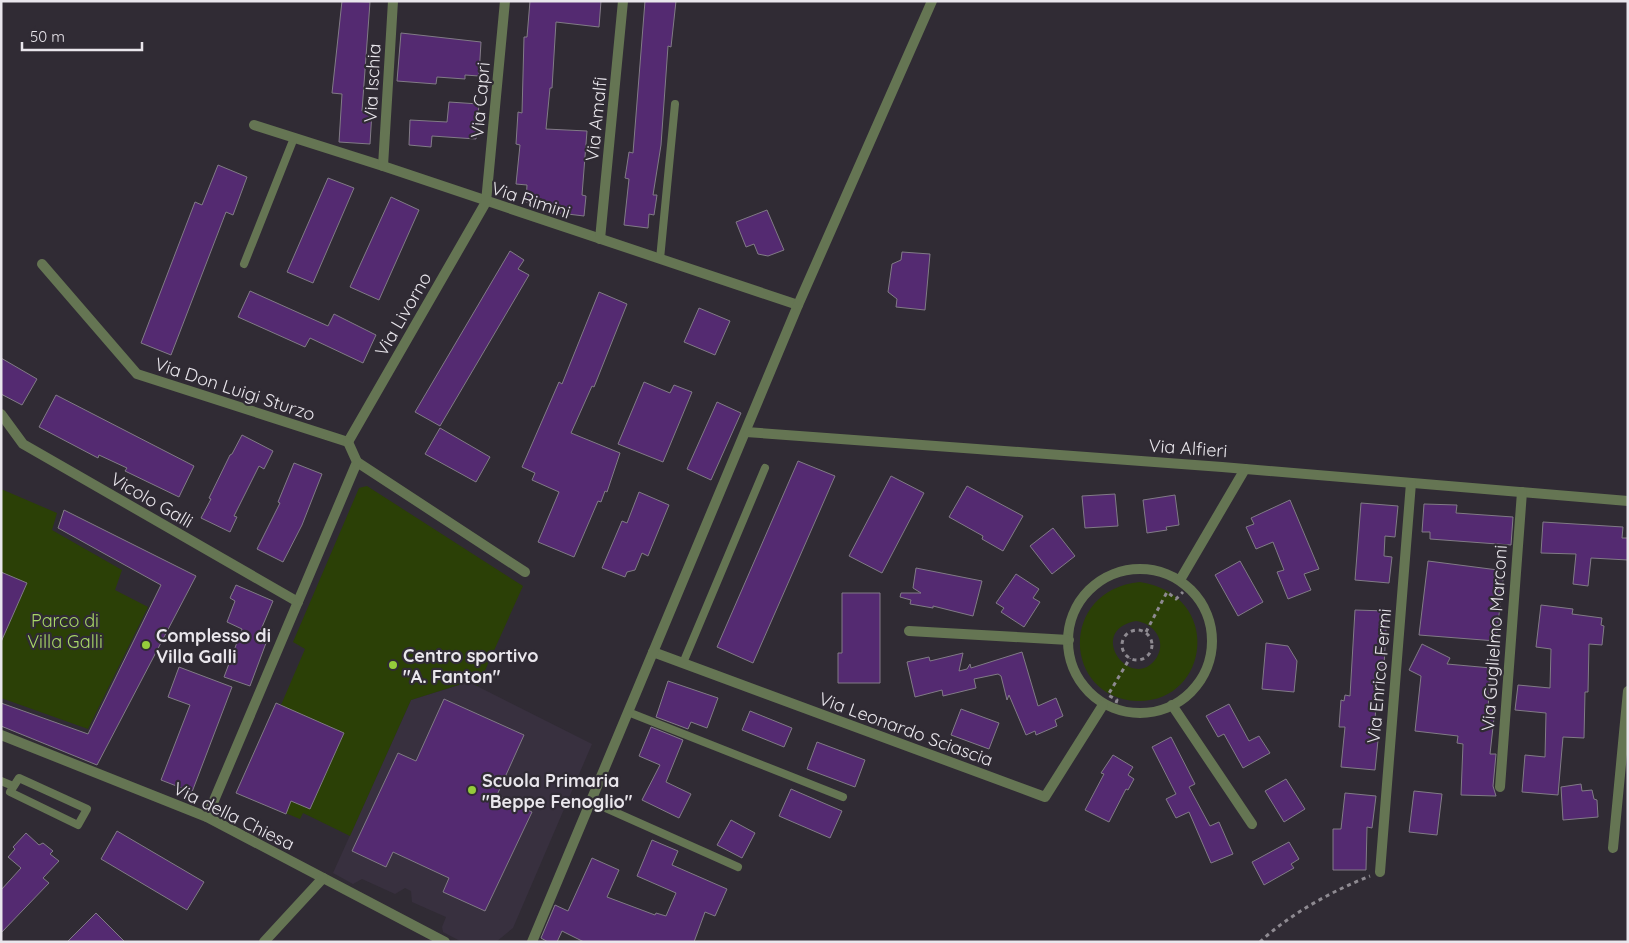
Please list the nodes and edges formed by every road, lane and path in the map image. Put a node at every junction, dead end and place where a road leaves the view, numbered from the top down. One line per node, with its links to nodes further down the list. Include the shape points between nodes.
1 (393, 1): 8 (street, Via Ischia)
2 (505, 1): 9 (street, Via Capri)
3 (624, 1): 10 (street, Via Amalfi)
4 (932, 1): 14 (street)
5 (675, 104): 11 (lane)
6 (254, 125): 7 (street, Via Rimini)
7 (294, 138): 8 (street, Via Rimini); 13 (lane)
8 (383, 166): 9 (street, Via Rimini)
9 (486, 202): 10 (street, Via Rimini); 17 (street, Via Livorno)
10 (600, 239): 11 (street, Via Rimini)
11 (660, 259): 14 (street, Via Rimini)
12 (42, 264): 17 (street, Via Don Luigi Sturzo, via 137,374)
13 (244, 264)
14 (798, 304): 16 (street)
15 (1, 414): 26 (street, Vicolo Galli, via 23,444)
16 (746, 432): 20 (street, Via Alfieri); 30 (street)
17 (348, 442): 18 (street)
18 (356, 462): 24 (street); 26 (street)
19 (765, 468): 32 (lane)
20 (1245, 469): 21 (street, Via Alfieri); 25 (street)
21 (1411, 483): 22 (street, Via Alfieri); 47 (street, Via Enrico Fermi)
22 (1522, 492): 23 (street, Via Alfieri); 40 (street, Via Guglielmo Marconi)
23 (1628, 501)
24 (525, 572)
25 (1184, 584): 28 (path, via 1176,599 1167,592); 29 (street, via 1158,571 1134,569 1111,575 1091,588 1076,607); 34 (street, via 1196,595 1207,613 1212,634 1211,656 1203,676 1190,693)
26 (298, 602): 43 (street)
27 (909, 630): 29 (street)
28 (1146, 632): 31 (path, via 1152,640 1152,650 1145,658); 31 (path, via 1130,632 1123,640 1123,650)
29 (1069, 640): 35 (street, via 1069,653 1077,676)
30 (653, 652): 32 (street, Via Leonardo Sciascia); 36 (street)
31 (1130, 658): 35 (path, via 1108,695 1117,700)
32 (683, 663): 35 (street, Via Leonardo Sciascia, via 1045,797)
33 (1628, 691): 45 (street)
34 (1172, 705): 35 (street, via 1153,711 1132,712); 44 (street)
35 (1109, 706)
36 (628, 712): 41 (lane); 42 (street)
37 (1, 735): 43 (street, Via della Chiesa)
38 (1, 780): 39 (lane)
39 (13, 786): 39 (lane, via 10,792 78,825 87,810 19,778)
40 (1500, 787)
41 (843, 797)
42 (590, 801): 46 (lane); 51 (street)
43 (207, 818): 48 (street, Via della Chiesa)
44 (1252, 824)
45 (1613, 848)
46 (738, 867)
47 (1380, 872): 52 (path, via 1353,882 1276,926)
48 (323, 878): 49 (street); 50 (street, Via della Chiesa)
49 (264, 942)
50 (445, 942)
51 (532, 942)
52 (1260, 942)

